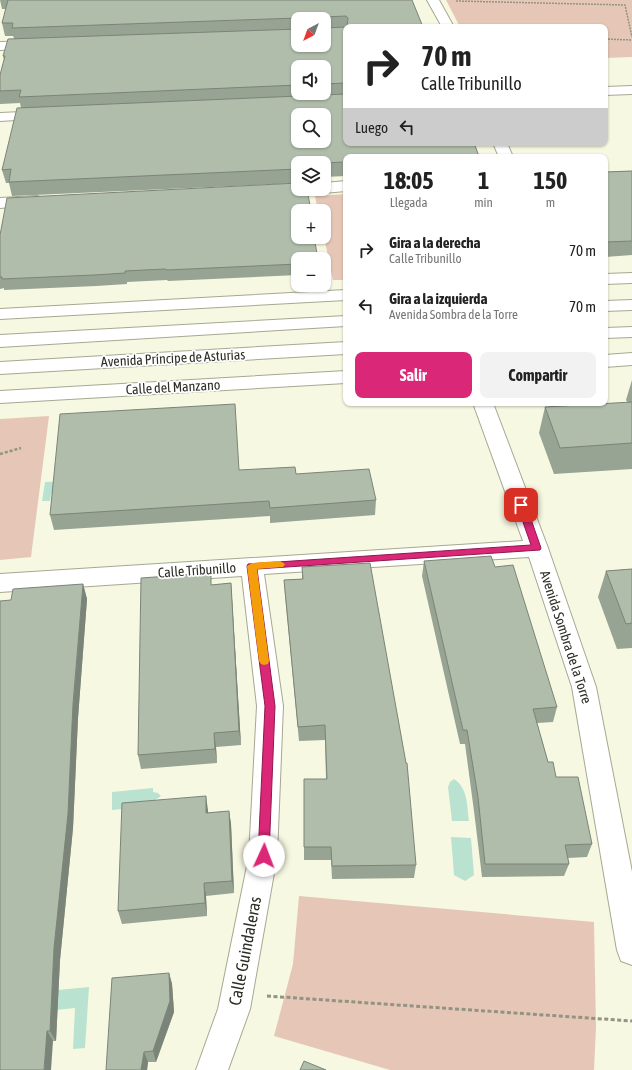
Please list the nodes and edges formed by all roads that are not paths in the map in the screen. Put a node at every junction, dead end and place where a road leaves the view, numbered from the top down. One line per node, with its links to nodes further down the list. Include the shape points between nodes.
1 (433, 0): 2 (street)
2 (446, 24)
3 (47, 45): 4 (street)
4 (0, 46)
5 (632, 90): 6 (street)
6 (608, 91)
7 (55, 114): 8 (street)
8 (0, 117)
9 (343, 186): 10 (street)
10 (331, 187)
11 (55, 200): 12 (street)
12 (0, 203)
13 (632, 278): 14 (street)
14 (608, 279)
15 (608, 283): 16 (street)
16 (632, 284)
17 (343, 295): 20 (street)
18 (632, 305): 19 (street)
19 (608, 306)
20 (0, 314)
21 (343, 321): 24 (street, Avenida Príncipe de Asturias)
22 (632, 332): 23 (street)
23 (608, 333)
24 (0, 341)
25 (343, 348): 28 (street, Avenida Príncipe de Asturias)
26 (632, 360): 27 (street)
27 (608, 361)
28 (0, 368)
29 (343, 377): 30 (street, Calle del Manzano)
30 (0, 397)
31 (484, 406): 32 (street, Avenida Sombra de la Torre)
32 (537, 548): 33 (street, Calle Tribunillo); 35 (street, Avenida Sombra de la Torre, via 584,687)
33 (252, 566): 34 (street, Calle Tribunillo); 36 (street, Calle Guindaleras, via 270,706 264,856 234,1009)
34 (0, 583)
35 (632, 950)
36 (212, 1070)

